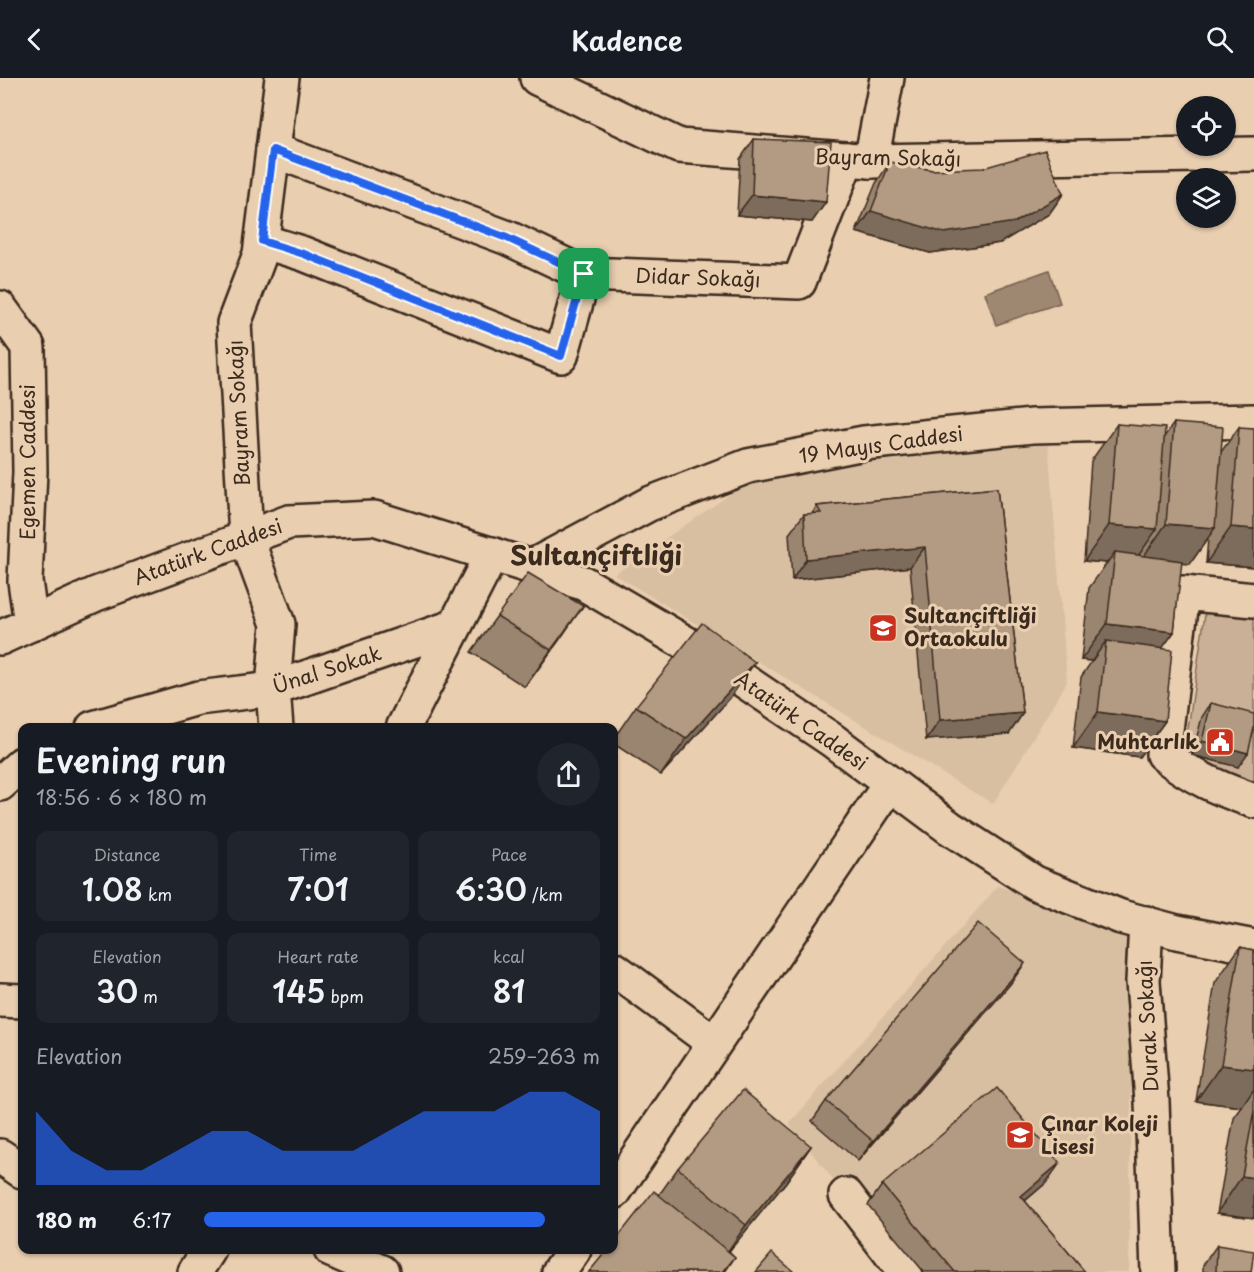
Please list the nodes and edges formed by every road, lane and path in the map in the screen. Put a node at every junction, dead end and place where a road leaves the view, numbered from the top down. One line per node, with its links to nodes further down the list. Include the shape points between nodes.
1 (282, 78): 4 (street, Bayram Sokağı)
2 (537, 78): 6 (street, Bayram Sokağı, via 679,146)
3 (887, 78): 6 (street)
4 (273, 150): 7 (street, Bayram Sokağı); 8 (street, Didar Sokağı, via 507,238)
5 (1254, 154): 6 (street, Bayram Sokağı)
6 (859, 160): 8 (street, Didar Sokağı, via 799,282)
7 (262, 241): 8 (street, via 561,356); 11 (street, Bayram Sokağı, via 234,323)
8 (584, 274)
9 (0, 308): 15 (street, Egemen Caddesi, via 28,347 30,472 25,581)
10 (1254, 421): 13 (street, 19 Mayıs Caddesi, via 1032,426 864,443 748,466 649,504)
11 (246, 537): 12 (street, Atatürk Caddesi, via 289,522 374,518); 15 (street, Atatürk Caddesi, via 96,594); 18 (street, Bayram Sokağı, via 278,624)
12 (492, 554): 13 (street, Atatürk Caddesi); 16 (street)
13 (531, 567): 24 (street, Atatürk Caddesi, via 583,583 706,655)
14 (1254, 600): 25 (street, via 1182,593 1163,754 1214,787)
15 (31, 624): 17 (street, Atatürk Caddesi)
16 (453, 627): 18 (street, Ünal Sokak); 21 (street)
17 (0, 638)
18 (273, 690): 19 (street, Ünal Sokak, via 198,698); 20 (street, Bayram Sokağı)
19 (110, 723)
20 (276, 723)
21 (406, 723)
22 (18, 768): 23 (street)
23 (0, 784)
24 (890, 784): 26 (street, Atatürk Caddesi, via 1035,883); 31 (street)
25 (1254, 801)
26 (1146, 923): 27 (street, Atatürk Caddesi); 43 (street, Durak Sokağı, via 1143,981)
27 (1254, 947)
28 (618, 972): 31 (street)
29 (0, 1000): 30 (street)
30 (18, 1001)
31 (714, 1043): 34 (street)
32 (0, 1156): 33 (street)
33 (18, 1167)
34 (618, 1186)
35 (846, 1195): 42 (street)
36 (206, 1254): 39 (street)
37 (340, 1254): 40 (street)
38 (571, 1254): 41 (street)
39 (195, 1272)
40 (382, 1272)
41 (559, 1272)
42 (905, 1272)
43 (1158, 1272)

